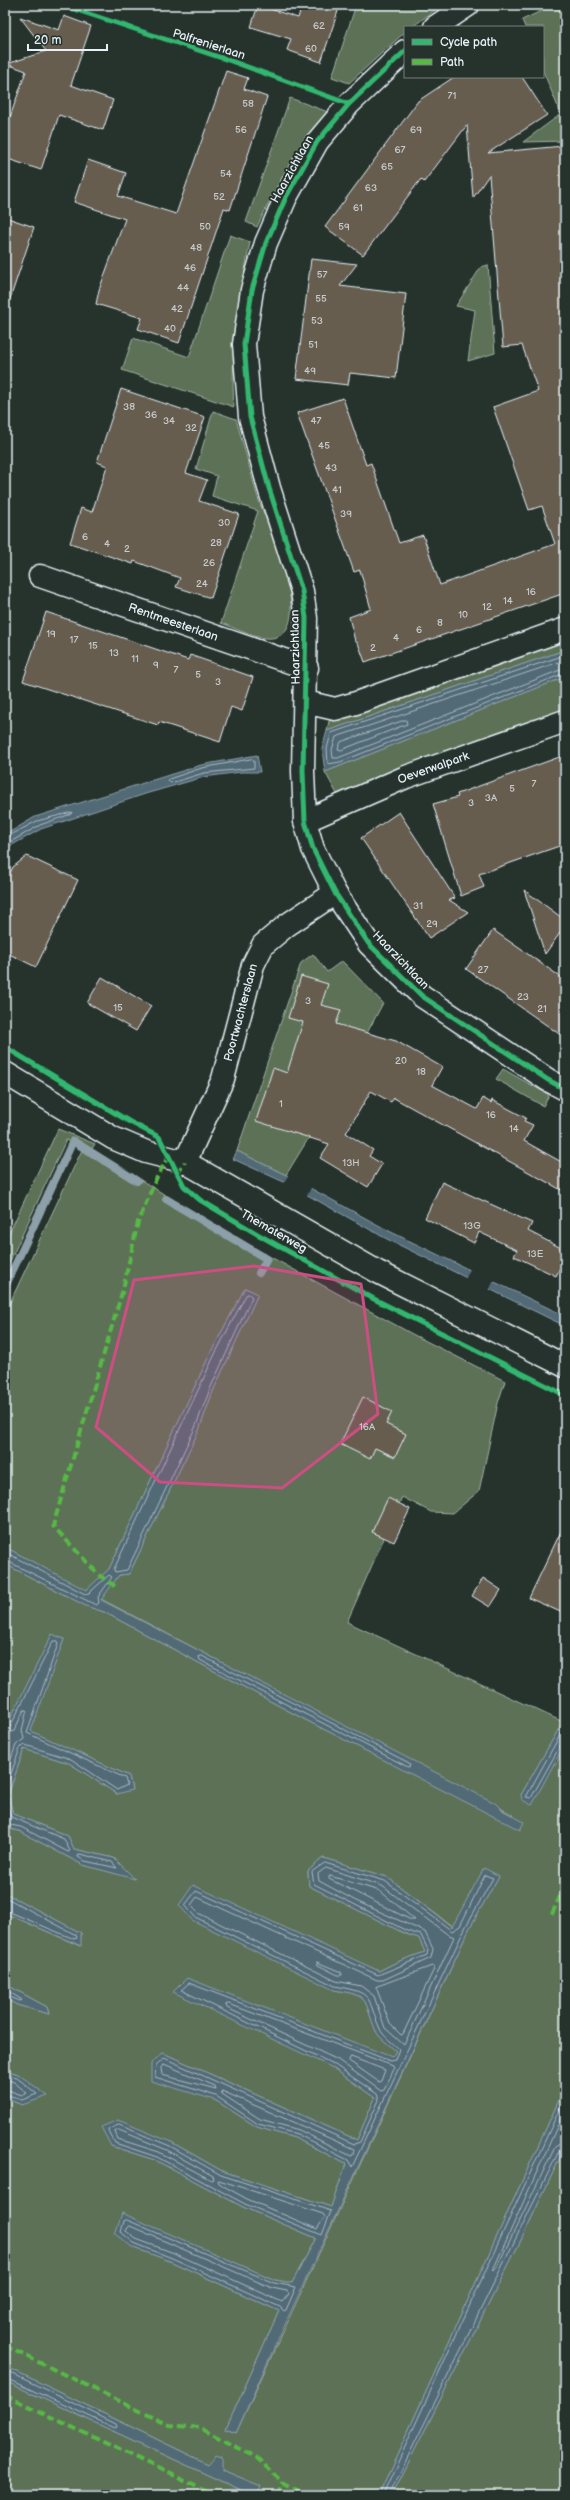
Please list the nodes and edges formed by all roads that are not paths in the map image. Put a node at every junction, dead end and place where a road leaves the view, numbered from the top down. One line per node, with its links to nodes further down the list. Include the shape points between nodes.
1 (468, 5): 2 (street)
2 (436, 26)
3 (404, 52): 6 (street, Haarzichtlaan, via 349,104 317,142 283,204 266,243 252,290 244,344 250,417 269,488 302,591 306,618)
4 (40, 576): 6 (street, Rentmeesterlaan)
5 (565, 629): 7 (street, via 335,709)
6 (307, 668): 7 (street, Haarzichtlaan)
7 (305, 702): 9 (street, Haarzichtlaan)
8 (565, 721): 9 (street, Oeverwalpark, via 406,777)
9 (305, 820): 10 (street, Haarzichtlaan, via 313,849)
10 (335, 893): 12 (street, Haarzichtlaan, via 370,944 422,996); 13 (street, Poortwachterslaan, via 287,925 263,945 253,965 223,1079)
11 (5, 1073): 13 (street, Thematerweg, via 113,1138 146,1152)
12 (565, 1089)
13 (185, 1162): 14 (street, Thematerweg, via 378,1272)
14 (565, 1366)

